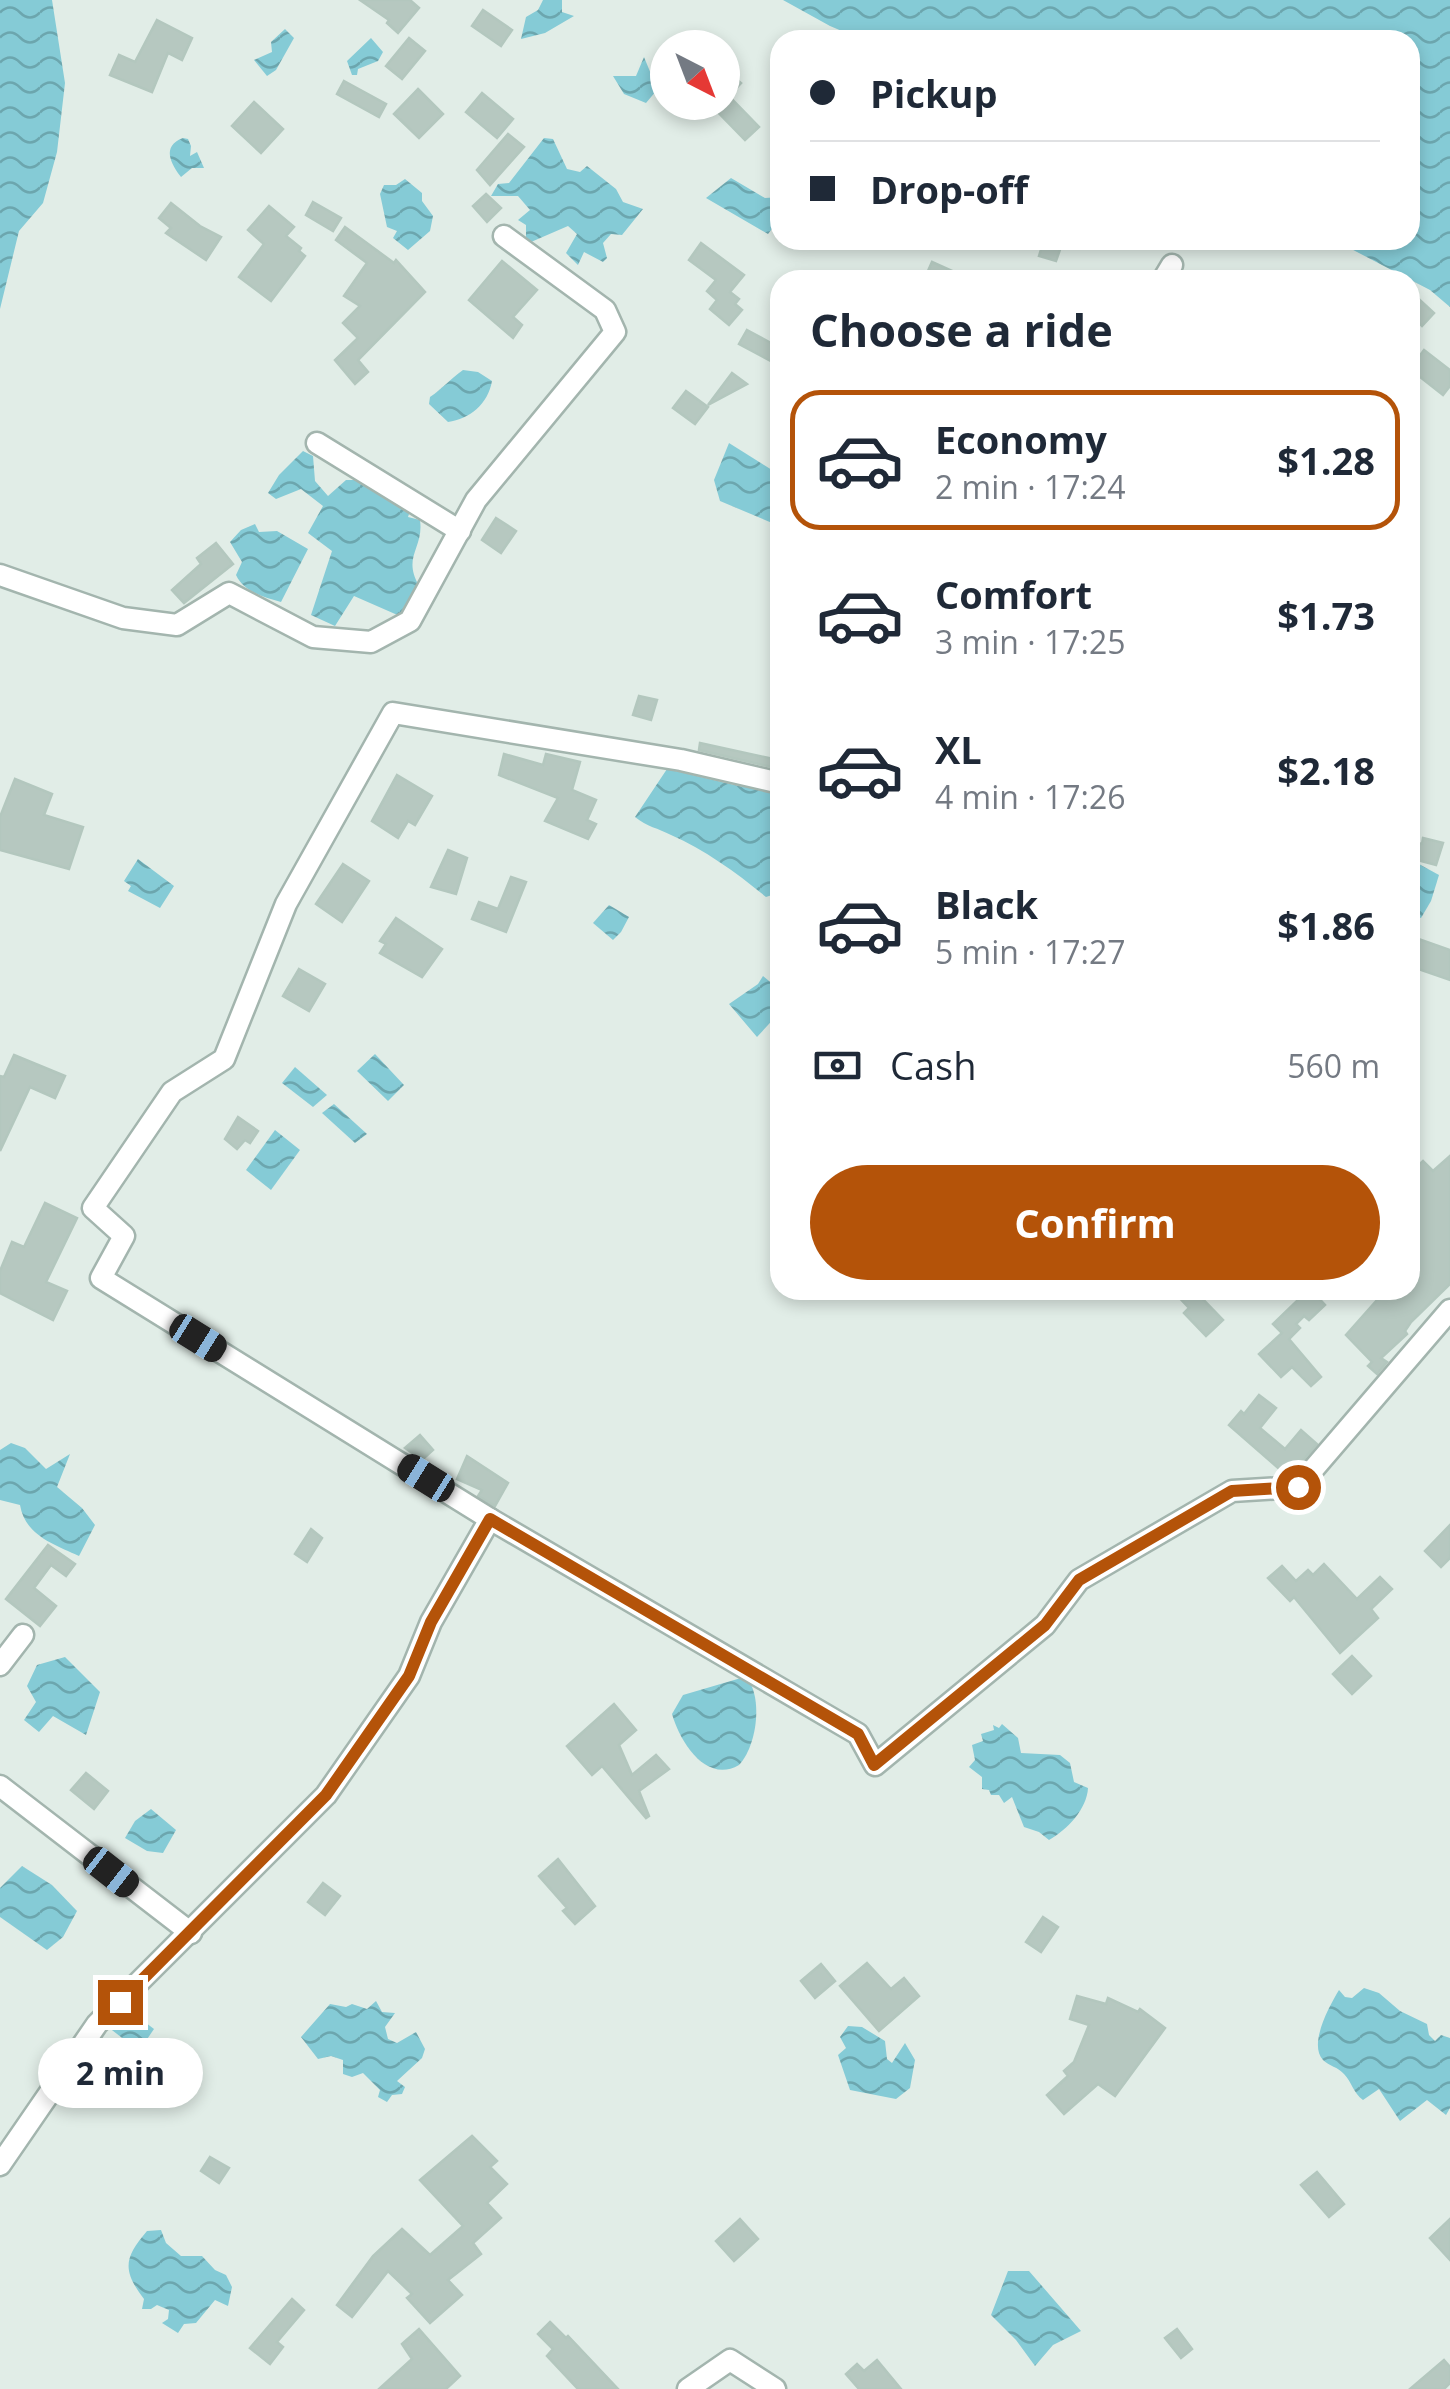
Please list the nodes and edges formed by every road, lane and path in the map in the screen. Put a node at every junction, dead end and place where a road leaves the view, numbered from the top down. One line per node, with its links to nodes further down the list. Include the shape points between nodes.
1 (504, 236): 3 (street, via 605,310 616,332 476,500)
2 (318, 443): 3 (street)
3 (460, 531): 4 (street, via 410,620 371,642 314,637 229,593 178,625 123,618)
4 (0, 576)
5 (770, 781): 7 (street, via 393,714 286,904 224,1059 172,1092 92,1208 124,1236 101,1278)
6 (1450, 1310): 7 (street, via 1298,1487 1232,1491 1079,1580 1045,1625 874,1765 858,1734)
7 (490, 1519): 11 (street, via 431,1622 409,1676 353,1759)
8 (23, 1635): 9 (street)
9 (0, 1665)
10 (0, 1786): 11 (street)
11 (191, 1933): 12 (street, via 97,2024)
12 (0, 2165)
13 (771, 2388): 14 (street, via 730,2360)
14 (688, 2389)

